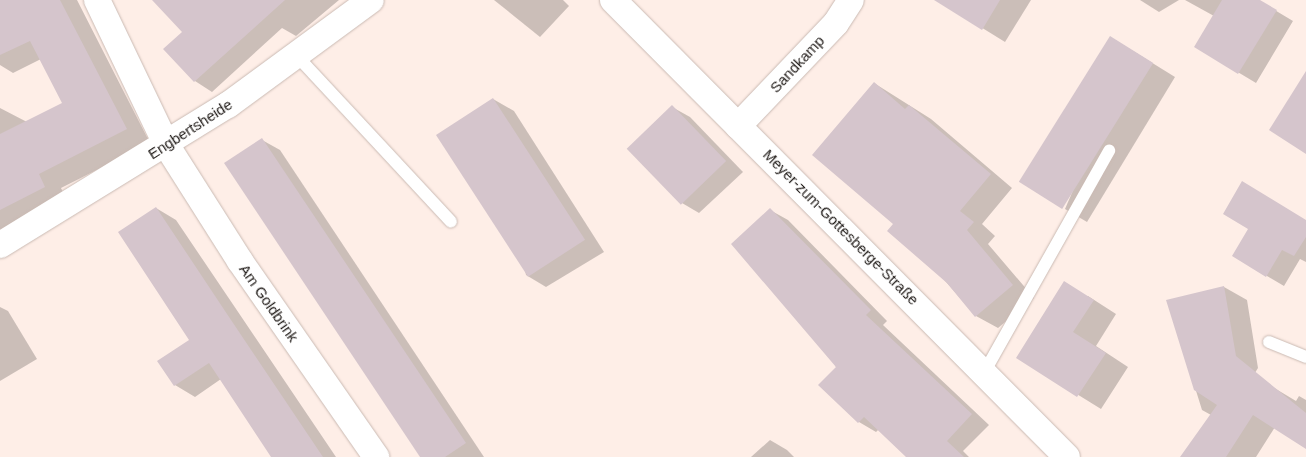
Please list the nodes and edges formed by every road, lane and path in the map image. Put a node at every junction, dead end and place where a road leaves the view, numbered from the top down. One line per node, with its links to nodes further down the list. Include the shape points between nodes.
1 (97, 0): 7 (street, Am Goldbrink)
2 (371, 0): 5 (street, Engbertsheide)
3 (612, 0): 6 (street, Meyer-zum-Gottesberge-Straße)
4 (851, 0): 6 (street, Sandkamp, via 836,23)
5 (297, 56): 7 (street, Engbertsheide); 9 (lane)
6 (738, 126): 13 (street, Meyer-zum-Gottesberge-Straße)
7 (167, 146): 10 (street, Engbertsheide); 14 (street, Am Goldbrink, via 240,262)
8 (1109, 151): 13 (lane)
9 (451, 222)
10 (0, 245)
11 (1269, 342): 12 (lane)
12 (1306, 357)
13 (985, 372): 15 (street, Meyer-zum-Gottesberge-Straße)
14 (376, 457)
15 (1068, 457)

